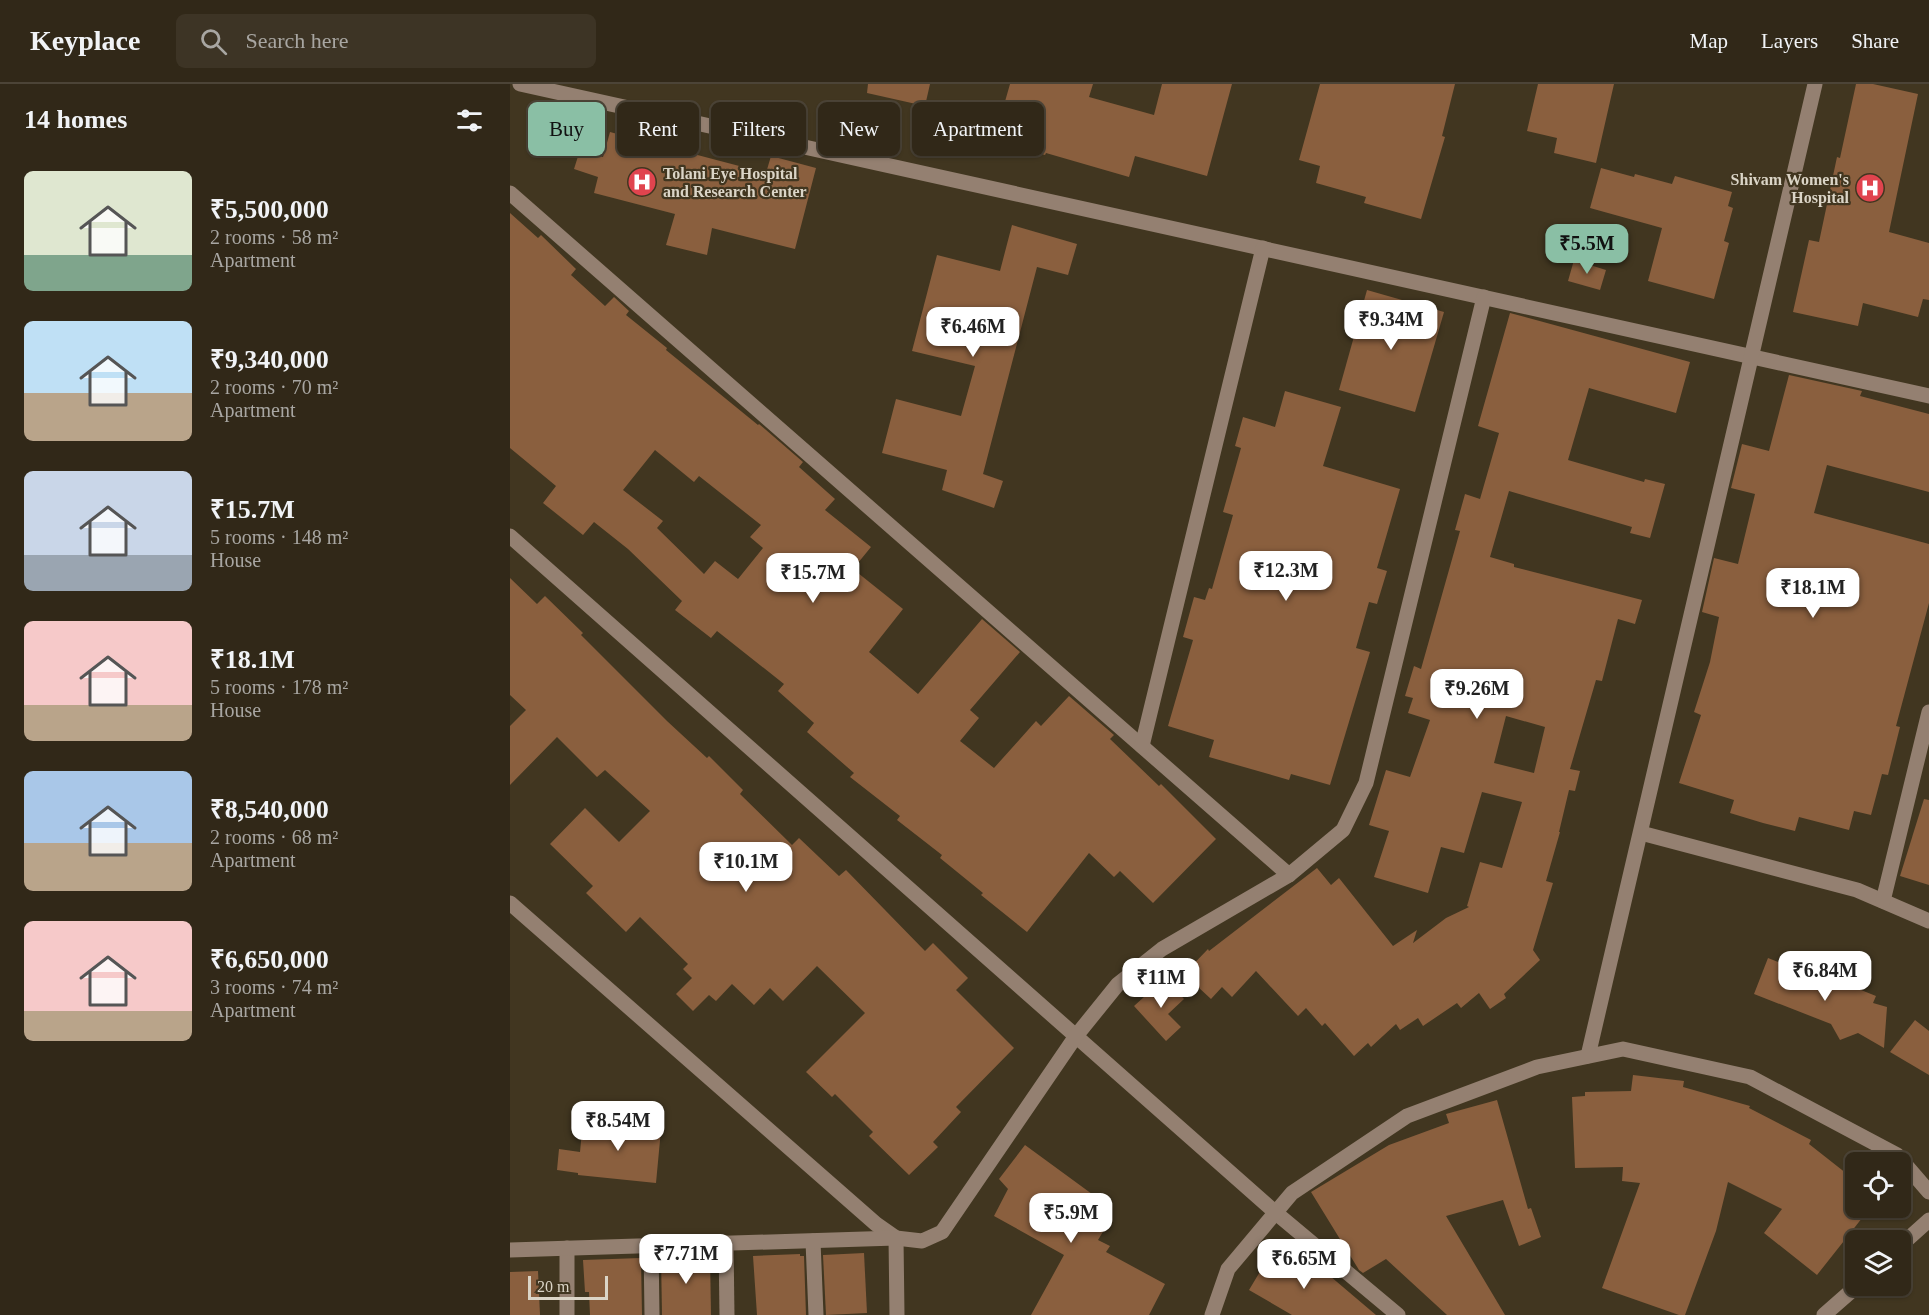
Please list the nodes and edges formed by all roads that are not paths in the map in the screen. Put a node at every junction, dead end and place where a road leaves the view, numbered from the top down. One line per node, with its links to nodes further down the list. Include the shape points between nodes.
1 (520, 84): 4 (street)
2 (1815, 84): 6 (street)
3 (510, 193): 10 (street)
4 (1263, 248): 5 (street); 10 (street)
5 (1484, 297): 6 (street); 12 (street, via 1366,783 1342,830)
6 (1752, 356): 7 (street); 11 (street)
7 (1929, 396)
8 (510, 536): 16 (street)
9 (1929, 712): 13 (street)
10 (1142, 746): 12 (street)
11 (1641, 833): 13 (street, via 1857,890); 17 (street)
12 (1289, 875): 16 (street, via 1162,949 1118,984)
13 (1883, 901): 15 (street)
14 (510, 903): 22 (street)
15 (1929, 921)
16 (1076, 1036): 19 (street); 22 (street, via 942,1232 922,1241)
17 (1588, 1056): 18 (street, via 1623,1049 1750,1077 1897,1155); 19 (street, via 1536,1067 1407,1116 1292,1194)
18 (1929, 1192)
19 (1276, 1213): 34 (street, via 1228,1269); 35 (street)
20 (1929, 1220): 21 (street)
21 (1911, 1236)
22 (896, 1238): 23 (street); 33 (street)
23 (813, 1240): 24 (street); 32 (street)
24 (726, 1243): 25 (street); 31 (street)
25 (651, 1245): 26 (street); 30 (street)
26 (567, 1248): 27 (street); 29 (street)
27 (510, 1250)
28 (1846, 1296): 36 (street)
29 (567, 1315)
30 (652, 1315)
31 (727, 1315)
32 (816, 1315)
33 (897, 1315)
34 (1212, 1315)
35 (1398, 1315)
36 (1824, 1315)

